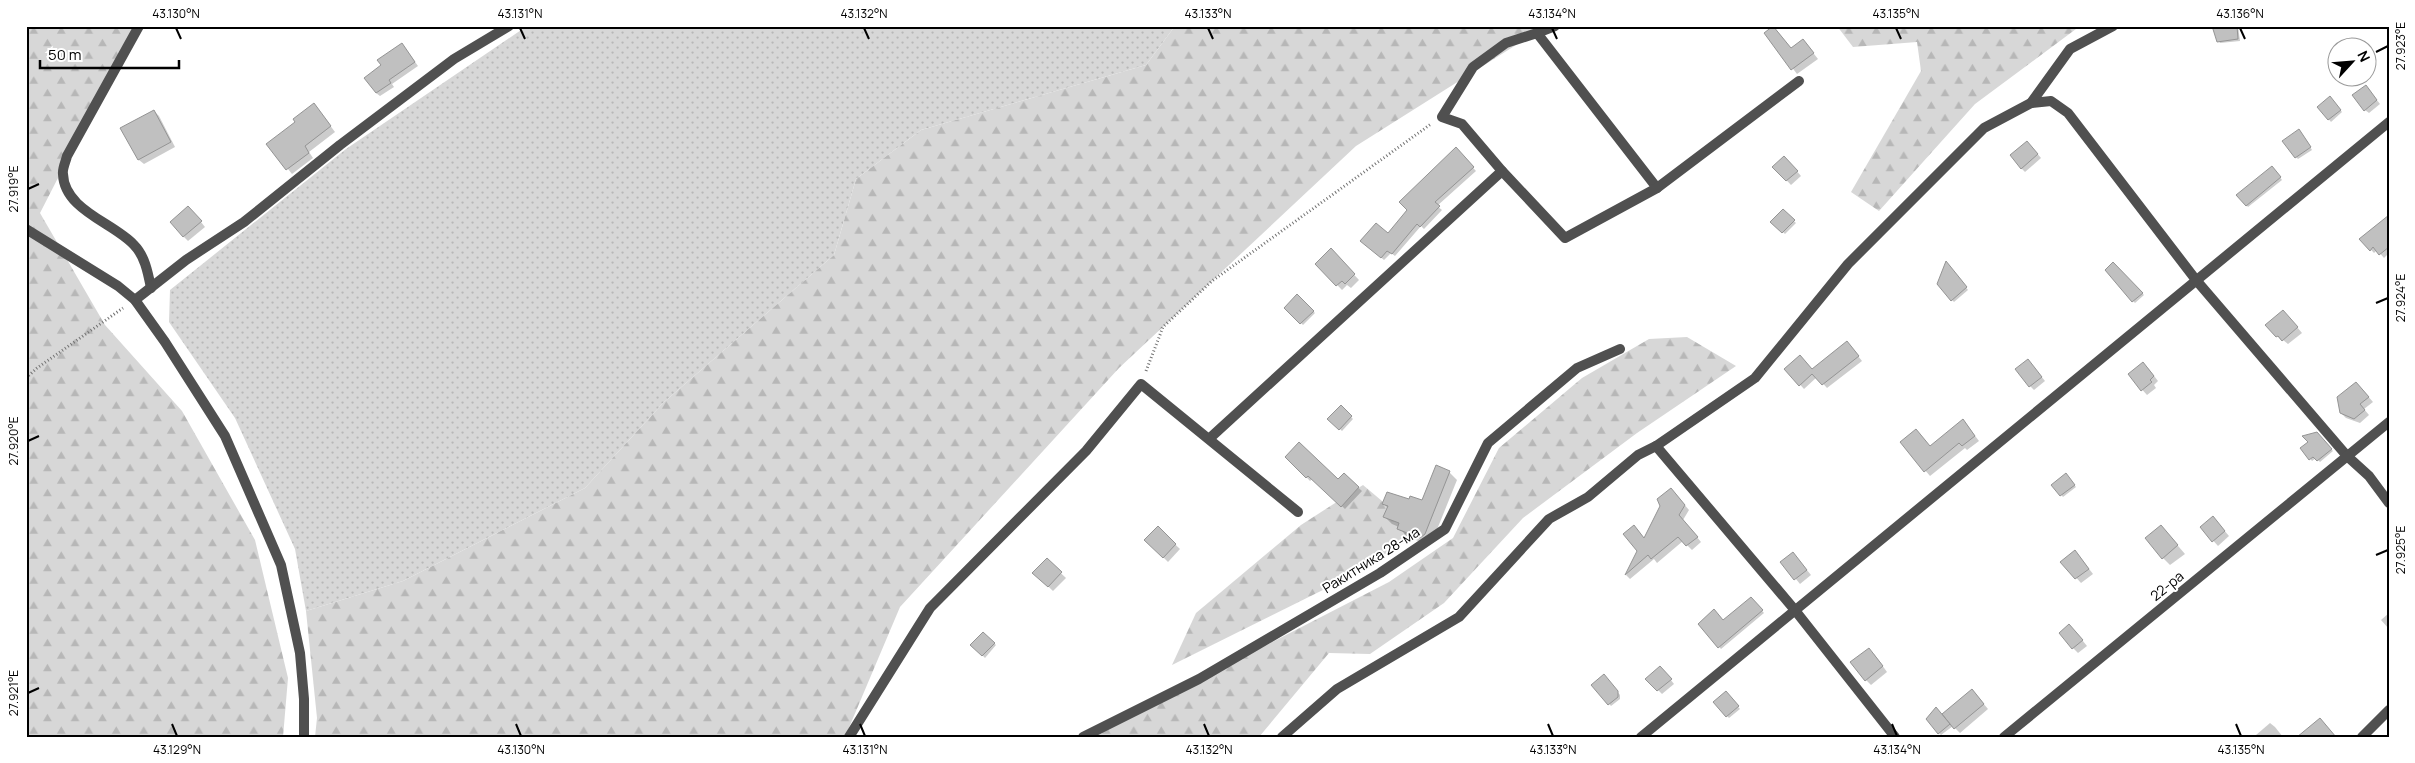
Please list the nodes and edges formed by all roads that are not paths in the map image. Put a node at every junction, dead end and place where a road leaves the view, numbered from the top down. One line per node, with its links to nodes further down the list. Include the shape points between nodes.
1 (139, 26): 13 (street, via 67,156 62,173 65,186 84,209 136,246 144,260)
2 (509, 26): 13 (street, via 454,59 244,222 186,260)
3 (1555, 26): 5 (street)
4 (2113, 26): 7 (street, via 2070,49)
5 (1537, 34): 9 (street, via 1506,42 1473,67 1442,117 1462,124); 10 (street)
6 (1799, 81): 10 (street)
7 (2030, 103): 12 (street, via 2051,101 2068,113); 18 (street, via 1977,134 1848,264 1755,378)
8 (2389, 122): 12 (street)
9 (1502, 171): 10 (street, via 1565,238); 17 (street)
10 (1658, 188)
11 (26, 229): 14 (street)
12 (2196, 280): 19 (street); 22 (street)
13 (151, 288): 14 (street)
14 (135, 300): 24 (street, via 225,436 281,565 300,654)
15 (1620, 349): 26 (street, Ракитника 28-ма, via 1577,368 1488,443 1445,529 1380,573 1199,679)
16 (2389, 422): 19 (street, 22-ра)
17 (1210, 438): 21 (street); 25 (street, via 1141,384 1086,451 930,608)
18 (1656, 446): 22 (street); 27 (street, via 1638,456 1588,497 1549,519 1459,618 1337,689)
19 (2347, 456): 20 (street); 30 (street, 22-ра)
20 (2389, 503)
21 (1298, 512)
22 (1794, 609): 28 (street); 29 (street)
23 (2389, 710): 31 (street)
24 (304, 737)
25 (849, 737)
26 (1082, 737)
27 (1282, 737)
28 (1641, 737)
29 (1895, 737)
30 (2004, 737)
31 (2362, 737)

